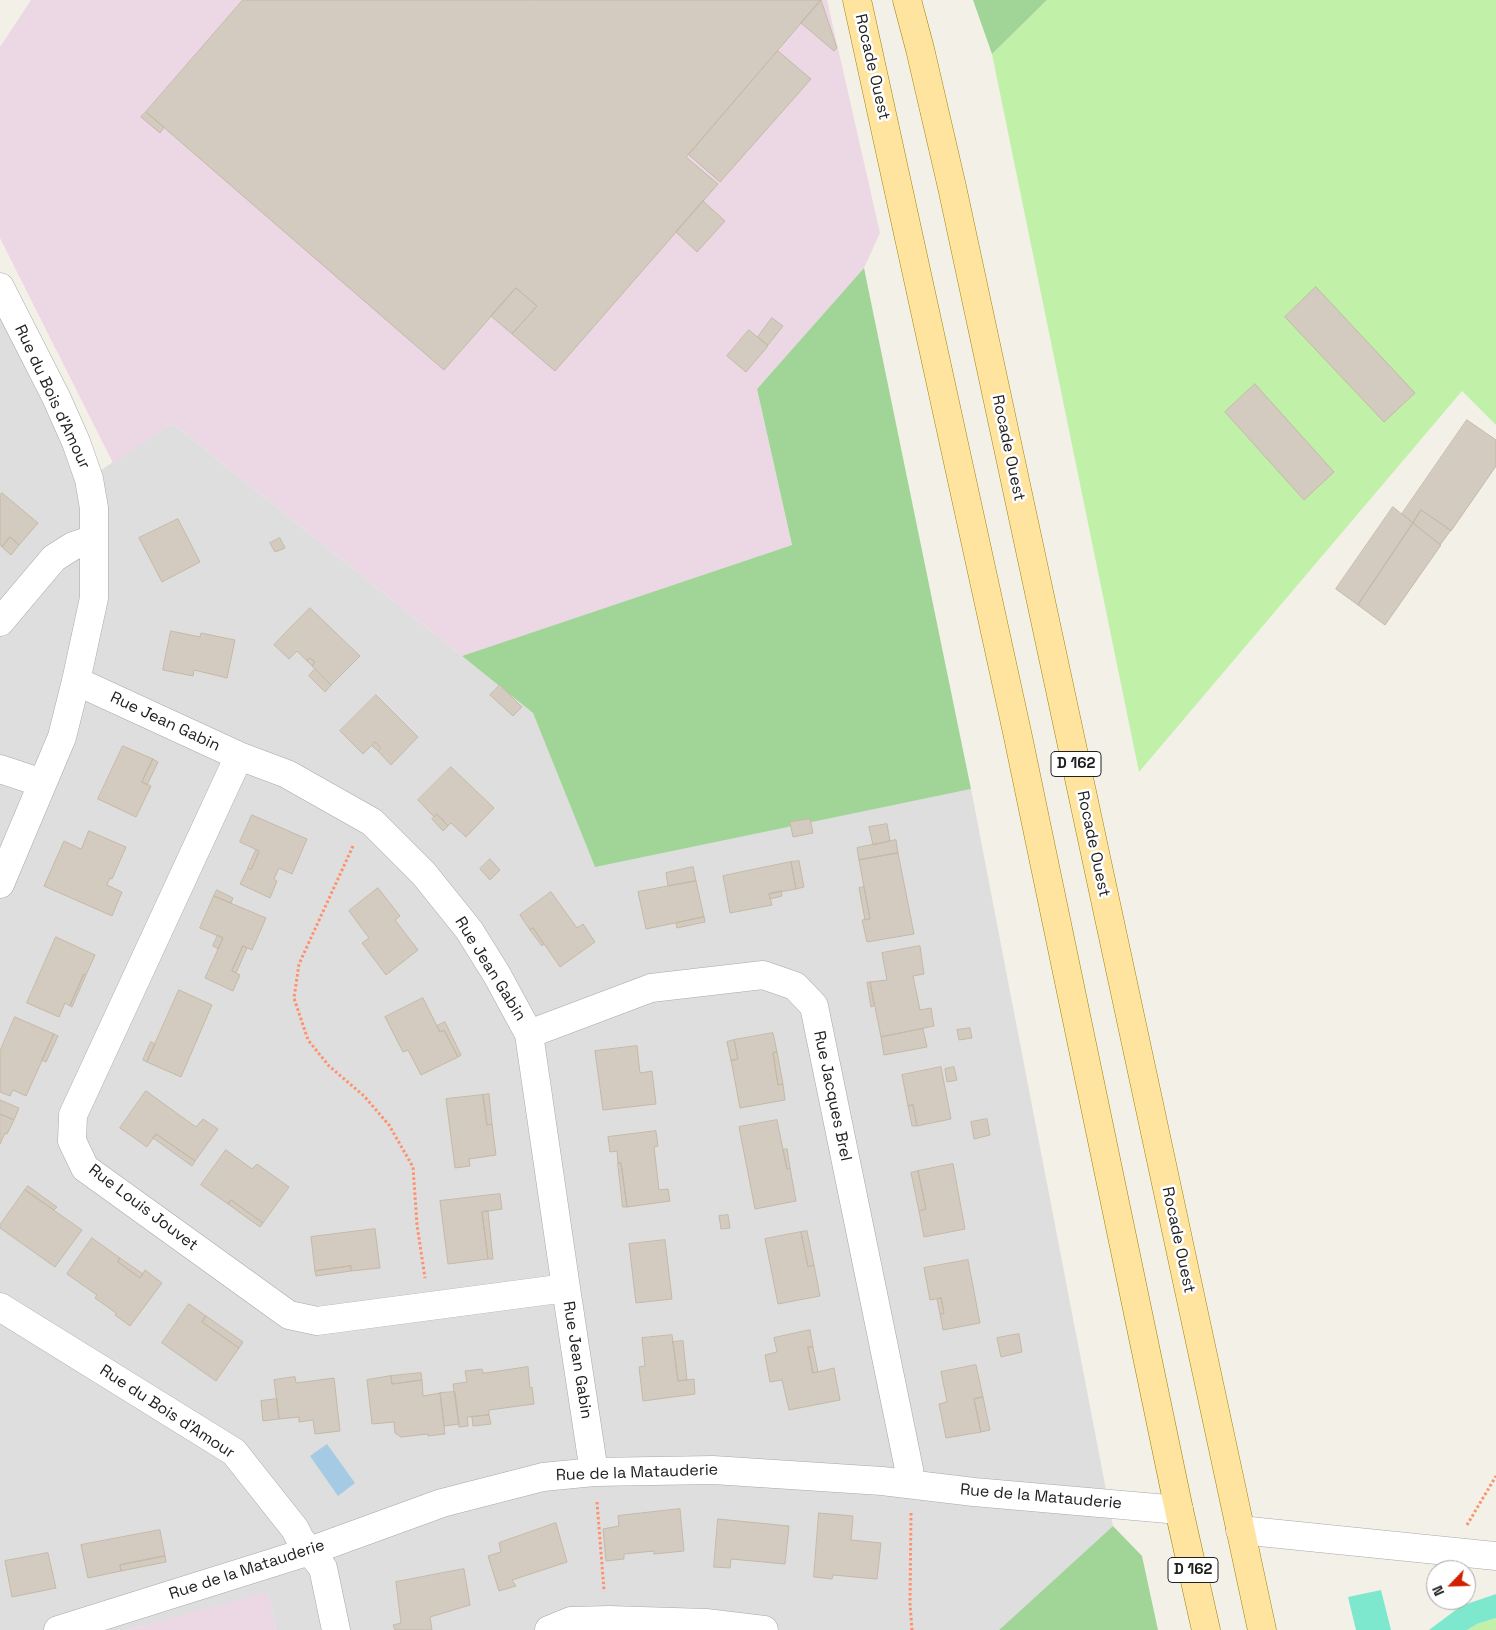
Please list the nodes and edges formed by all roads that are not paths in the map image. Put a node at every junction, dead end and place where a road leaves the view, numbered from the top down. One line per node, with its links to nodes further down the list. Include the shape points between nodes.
1 (857, 0): 16 (main road, Rocade Ouest / D 162, via 1015,722)
2 (907, 0): 17 (main road, Rocade Ouest / D 162, via 954,197)
3 (0, 287): 4 (street, Rue du Bois d'Amour, via 76,442 89,478 94,508)
4 (94, 539): 5 (street, via 73,546 54,558); 6 (street, Rue du Bois d'Amour, via 94,598)
5 (0, 622)
6 (76, 681): 7 (street, Rue Jean Gabin); 9 (street, Rue du Bois d'Amour, via 62,736)
7 (239, 756): 11 (street, Rue Jean Gabin, via 287,774 372,822 424,874 468,930); 12 (street, Rue Louis Jouvet, via 73,1115 72,1141 85,1168 290,1316 317,1321)
8 (0, 769): 9 (street)
9 (42, 783): 10 (street, Rue du Bois d'Amour)
10 (0, 884)
11 (529, 1034): 12 (street, Rue Jean Gabin); 15 (street, Rue Jacques Brel, via 651,988 763,975 794,986 814,1006)
12 (566, 1288): 14 (street, Rue Jean Gabin)
13 (0, 1307): 18 (street, Rue du Bois d'Amour, via 234,1452)
14 (594, 1472): 15 (street, Rue de la Matauderie, via 713,1470); 18 (street, Rue de la Matauderie, via 543,1477 442,1503)
15 (911, 1484): 16 (street, Rue de la Matauderie)
16 (1179, 1510): 24 (main road, Rocade Ouest / D 162)
17 (1240, 1530): 19 (street); 25 (main road, Rocade Ouest / D 162)
18 (310, 1551): 20 (street, Rue de la Matauderie); 21 (street, Rue du Bois d'Amour, via 323,1568)
19 (1496, 1556)
20 (58, 1630)
21 (336, 1630)
22 (549, 1630): 23 (street, via 571,1621 609,1620 706,1623)
23 (764, 1630)
24 (1206, 1630)
25 (1262, 1630)

